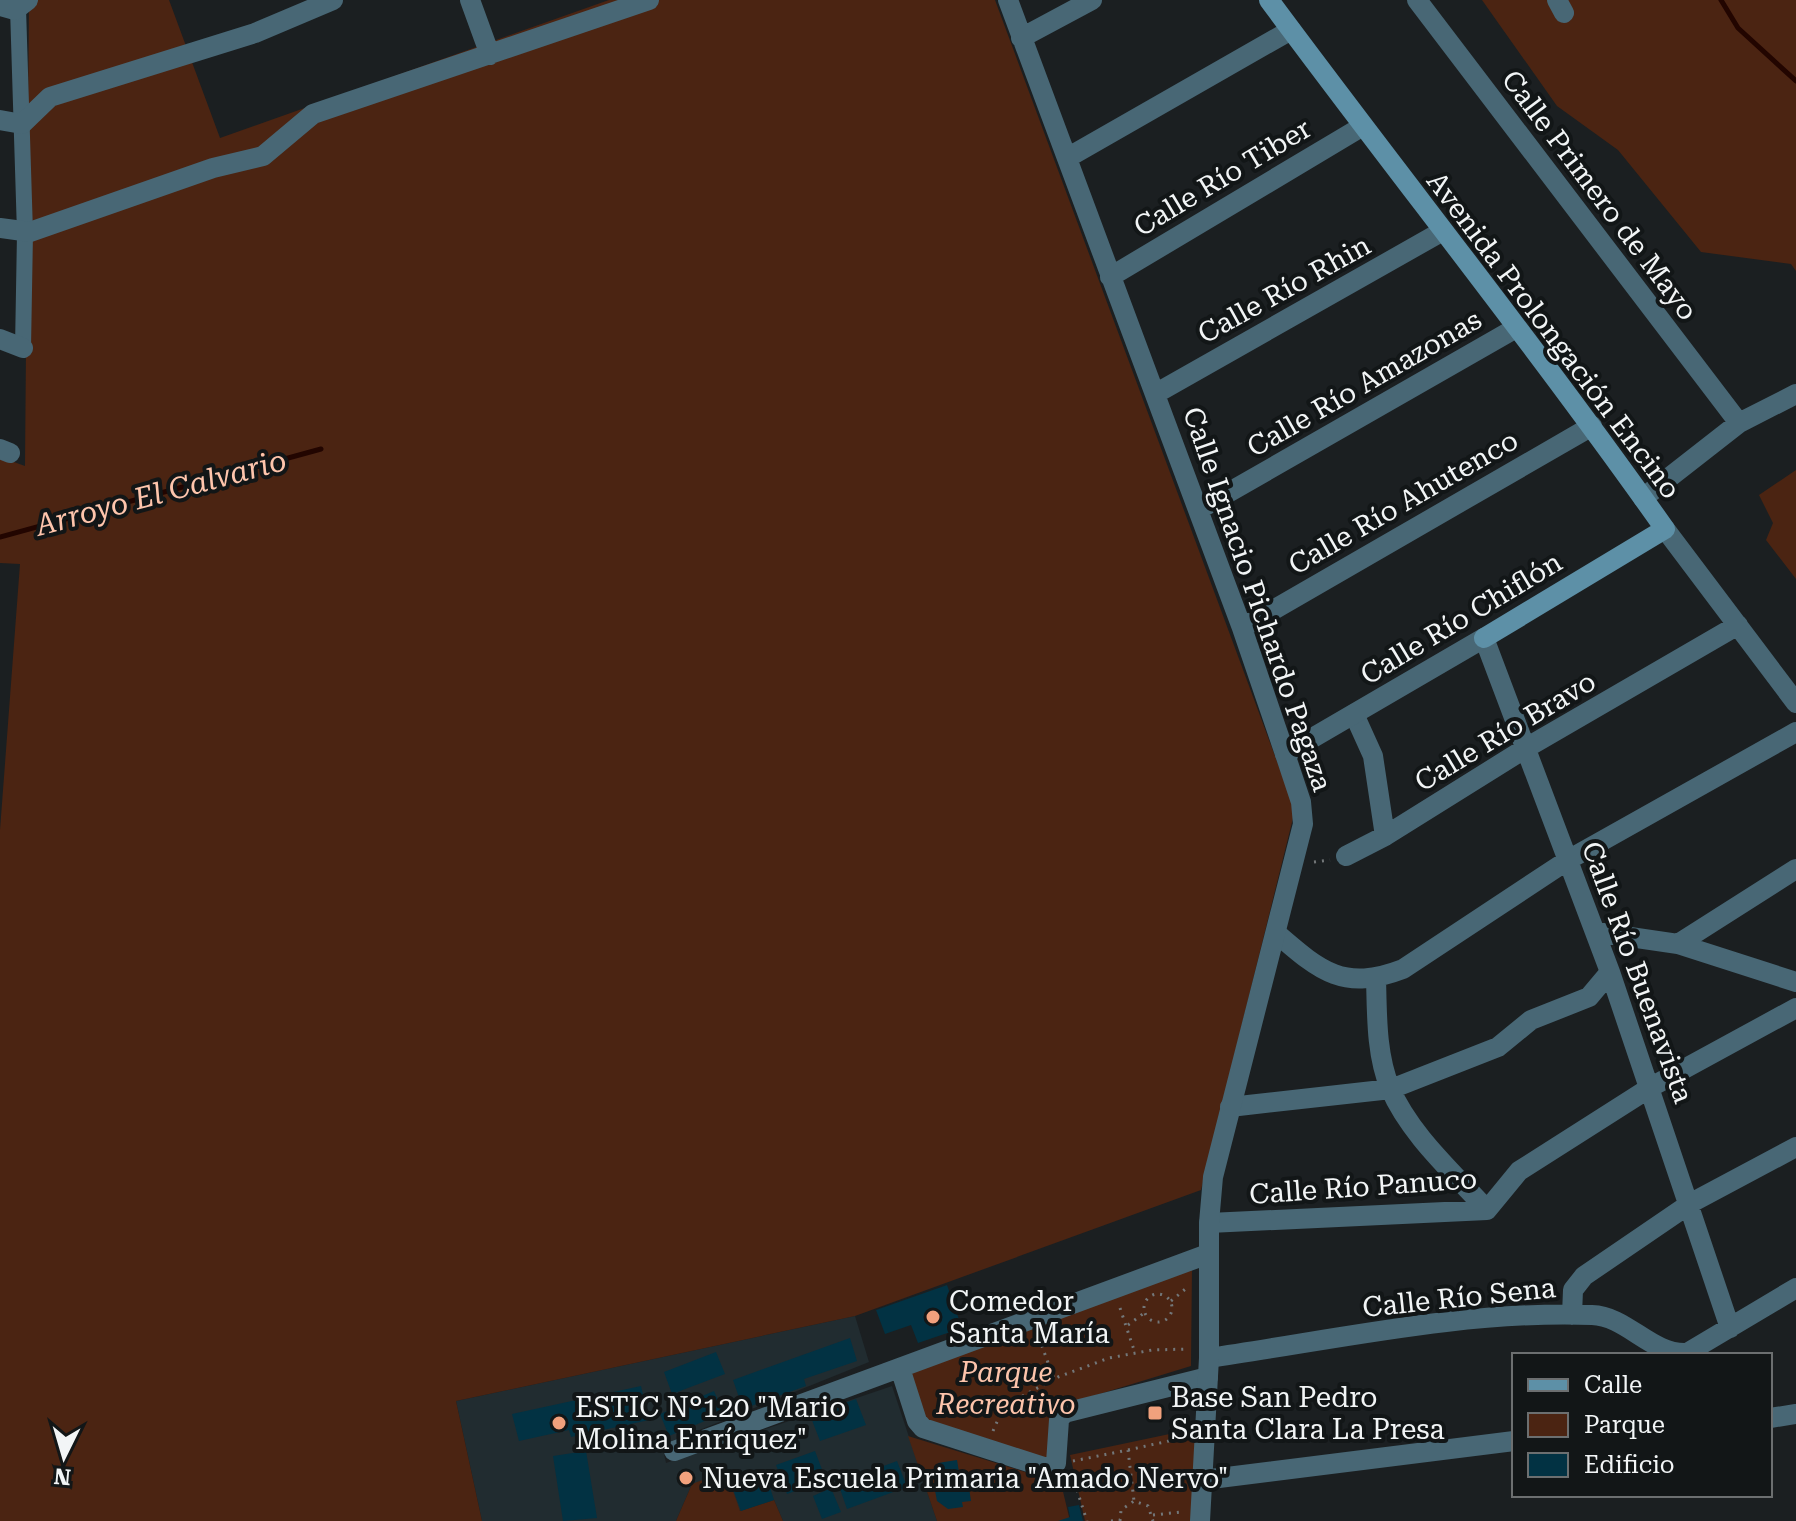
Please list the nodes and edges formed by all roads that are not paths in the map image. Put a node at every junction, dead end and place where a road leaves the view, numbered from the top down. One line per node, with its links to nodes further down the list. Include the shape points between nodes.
1 (333, 0): 13 (street, via 294,20 50,97)
2 (470, 0): 11 (street)
3 (649, 0): 11 (street)
4 (1008, 0): 10 (street, Calle Ignacio Pichardo Pagaza)
5 (1092, 0): 10 (street)
6 (1269, 0): 9 (main road, Avenida Prolongación Encino)
7 (1417, 0): 25 (street, Calle Primero de Mayo)
8 (15, 5): 13 (street)
9 (1291, 30): 14 (main road, Avenida Prolongación Encino); 15 (street)
10 (1021, 38): 15 (street, Calle Ignacio Pichardo Pagaza)
11 (490, 55): 18 (street, via 313,114 263,156)
12 (0, 120): 13 (street)
13 (22, 124): 18 (street)
14 (1363, 126): 17 (main road, Avenida Prolongación Encino); 19 (street, Calle Río Tiber)
15 (1067, 158): 19 (street, Calle Ignacio Pichardo Pagaza)
16 (0, 228): 18 (street)
17 (1441, 232): 20 (main road, Avenida Prolongación Encino); 23 (street, Calle Río Rhin)
18 (25, 233): 22 (street)
19 (1110, 277): 23 (street, Calle Ignacio Pichardo Pagaza)
20 (1516, 328): 26 (main road, Avenida Prolongación Encino); 28 (street, Calle Río Amazonas)
21 (0, 339): 22 (street)
22 (23, 348)
23 (1155, 394): 28 (street, Calle Ignacio Pichardo Pagaza)
24 (1796, 394): 25 (street)
25 (1739, 423): 27 (street)
26 (1592, 426): 27 (main road, Avenida Prolongación Encino); 31 (street, Calle Río Ahutenco)
27 (1643, 498): 29 (main road, Avenida Prolongación Encino)
28 (1198, 510): 31 (street, Calle Ignacio Pichardo Pagaza)
29 (1665, 529): 30 (street, Avenida Prolongación Encino); 32 (main road, Calle Río Chiflón)
30 (1738, 625): 33 (street, Avenida Prolongación Encino); 36 (street, Calle Río Bravo)
31 (1242, 628): 37 (street, Calle Ignacio Pichardo Pagaza)
32 (1484, 638): 34 (street, Calle Río Chiflón); 36 (street, Calle Río Buenavista)
33 (1796, 703)
34 (1354, 714): 37 (street, Calle Río Chiflón); 38 (street, via 1373,756)
35 (1796, 732): 40 (street)
36 (1526, 748): 38 (street, Calle Río Bravo); 40 (street, Calle Río Buenavista)
37 (1285, 754): 43 (street, Calle Ignacio Pichardo Pagaza, via 1303,811)
38 (1385, 836): 39 (street, Calle Río Bravo)
39 (1346, 856)
40 (1568, 860): 42 (street, Calle Río Buenavista); 46 (street, via 1403,969)
41 (1796, 869): 44 (street)
42 (1596, 932): 44 (street); 45 (street, Calle Río Buenavista)
43 (1276, 933): 46 (street, via 1321,971); 51 (street, Calle Ignacio Pichardo Pagaza)
44 (1678, 944): 47 (street)
45 (1610, 972): 49 (street, Calle Río Buenavista); 50 (street, via 1589,997 1531,1020 1498,1047)
46 (1376, 977): 50 (street, via 1377,1028)
47 (1796, 982)
48 (1796, 1008): 49 (street, Calle Río Panuco)
49 (1651, 1087): 53 (street, Calle Río Buenavista); 54 (street, Calle Río Panuco, via 1519,1171)
50 (1391, 1089): 51 (street); 54 (street, via 1419,1135)
51 (1230, 1107): 55 (street, Calle Ignacio Pichardo Pagaza, via 1213,1177)
52 (1796, 1147): 53 (street, Calle Río Sena)
53 (1691, 1203): 58 (street, Calle Río Sena, via 1584,1276 1573,1290); 59 (street, Calle Río Buenavista)
54 (1487, 1210): 55 (street, Calle Río Panuco)
55 (1209, 1223): 56 (street, Calle Ignacio Pichardo Pagaza)
56 (1208, 1254): 60 (street, Calle Ignacio Pichardo Pagaza); 61 (street)
57 (1796, 1288): 59 (street)
58 (1572, 1315): 59 (street, via 1604,1316 1679,1353); 60 (street, Calle Río Sena, via 1468,1321)
59 (1730, 1328)
60 (1209, 1361): 61 (street, Calle Río Sena, via 1064,1413 1053,1467 920,1425); 66 (street, Calle Ignacio Pichardo Pagaza)
61 (900, 1368): 65 (street)
62 (1796, 1414): 63 (street)
63 (1772, 1418)
64 (1512, 1441): 66 (street)
65 (674, 1451)
66 (1203, 1480): 67 (street, Calle Ignacio Pichardo Pagaza)
67 (1200, 1521)

